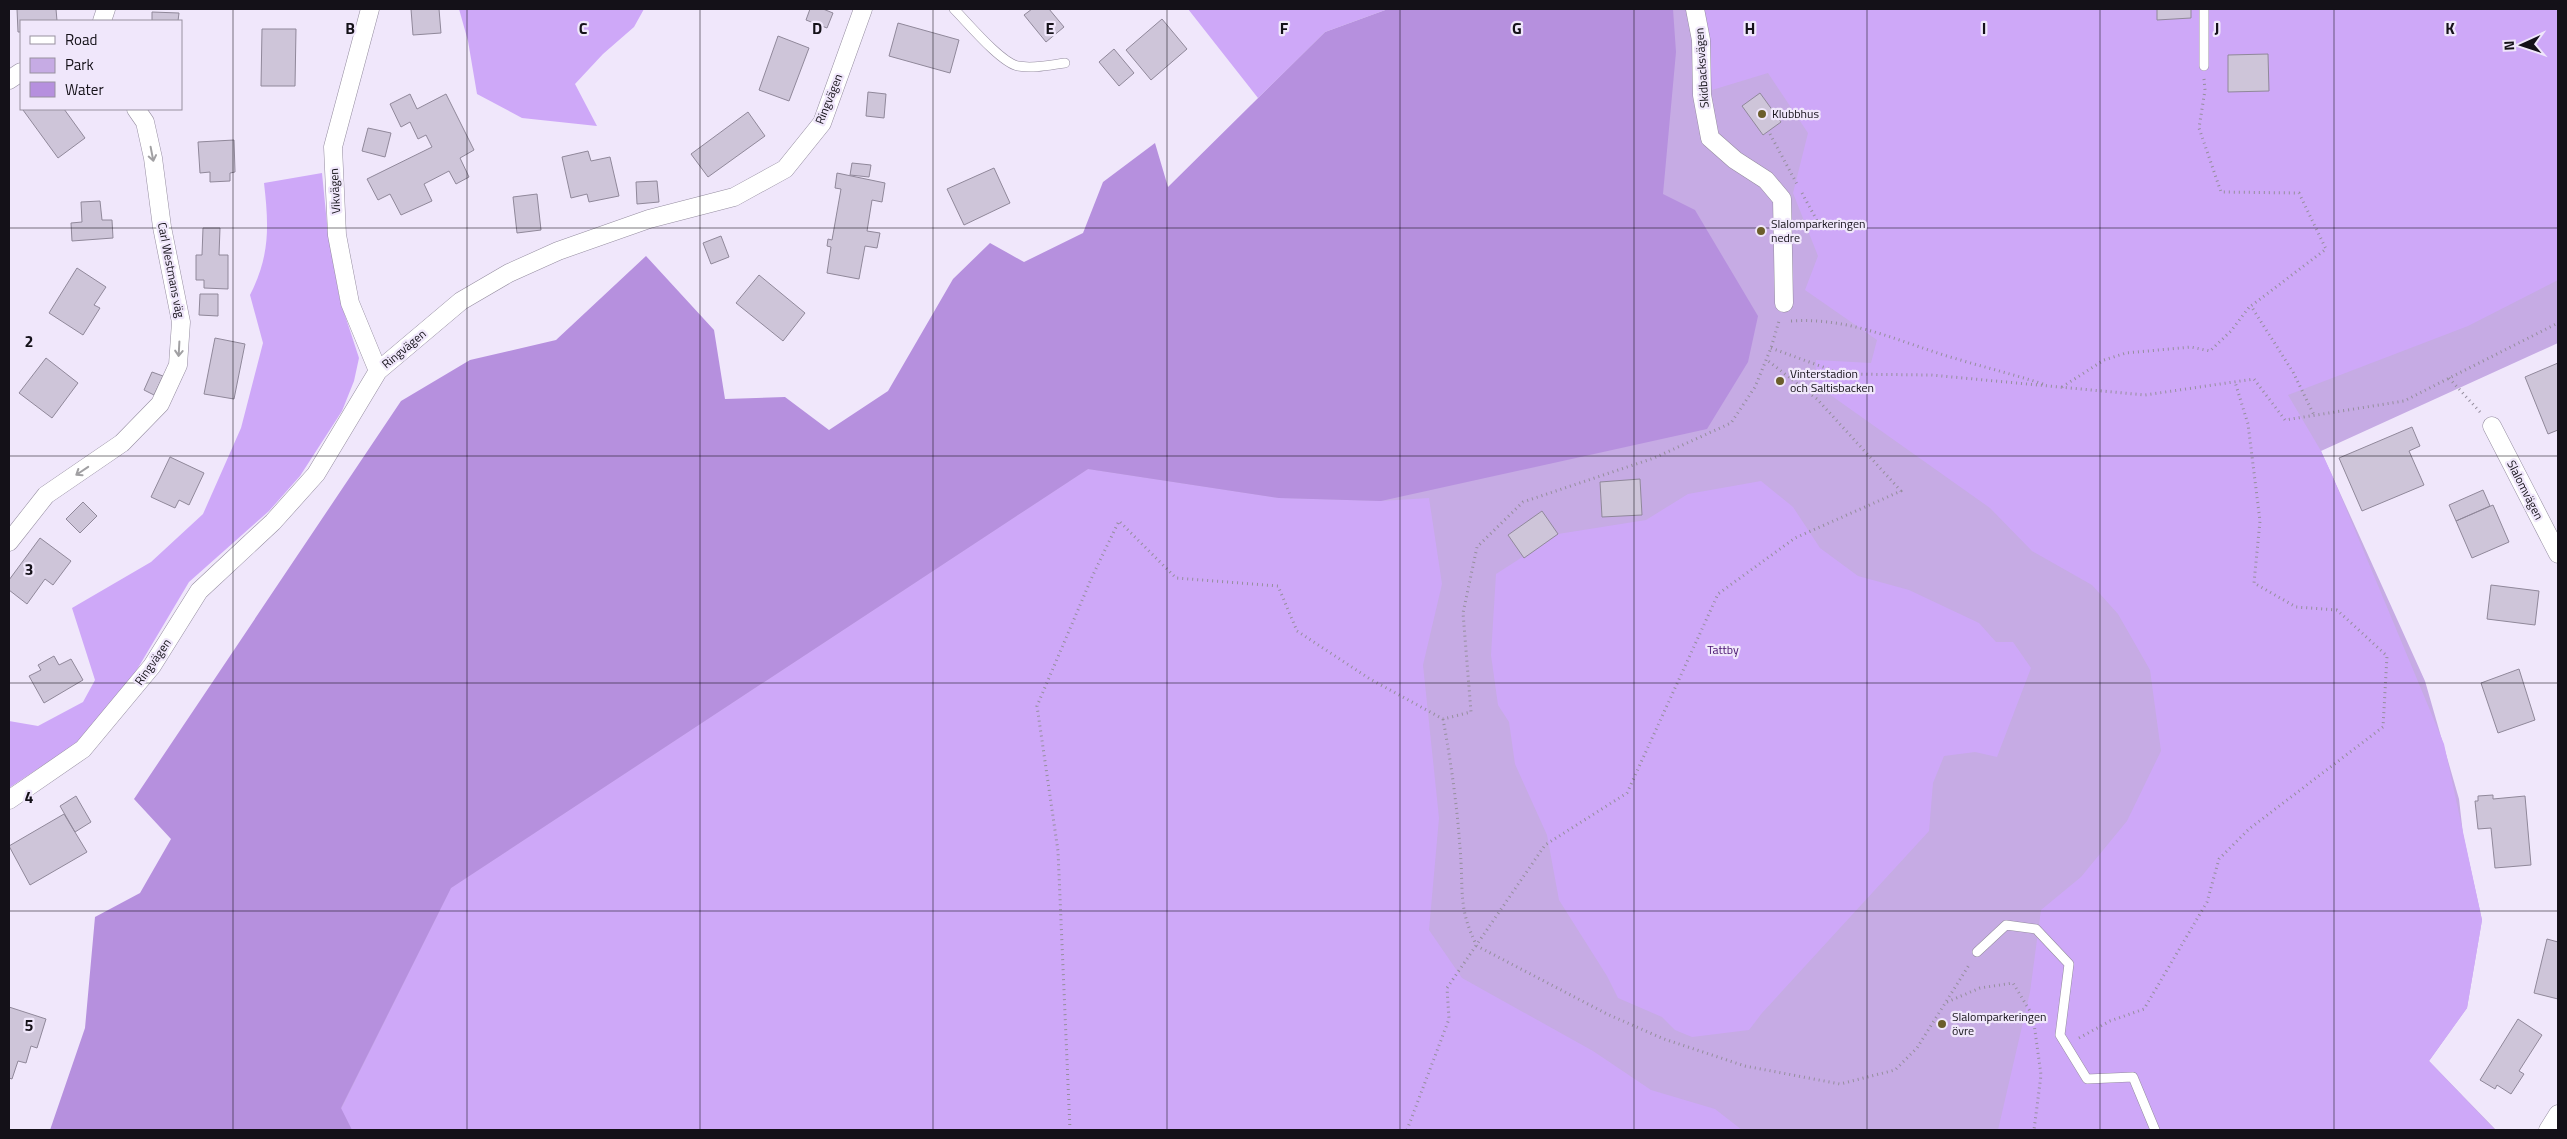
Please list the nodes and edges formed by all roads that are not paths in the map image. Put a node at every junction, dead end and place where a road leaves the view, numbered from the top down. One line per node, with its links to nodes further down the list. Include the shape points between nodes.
1 (370, 9): 12 (street, Vikvägen, via 332,147 337,235 350,303)
2 (863, 9): 12 (street, Ringvägen, via 822,123 785,169 734,197 649,219 558,251 509,273 461,301)
3 (954, 9): 6 (lane, via 1003,58 1016,66)
4 (1695, 9): 11 (street, Skidbacksvägen, via 1702,40 1702,95 1710,138 1735,160 1766,180 1782,199)
5 (2204, 9): 7 (lane)
6 (1065, 63)
7 (2204, 66)
8 (20, 73): 9 (street)
9 (9, 80)
10 (137, 110): 14 (street, Carl Westmans väg, one-way to 14, via 145,122 153,158 162,227 181,322 178,365 160,404 122,443 46,495)
11 (1784, 303)
12 (378, 371): 16 (street, Ringvägen, via 316,474 273,522 199,591 152,666 83,749)
13 (2492, 426): 15 (street, Slalomvägen)
14 (9, 542)
15 (2558, 554)
16 (9, 800)
17 (1977, 952): 19 (lane, via 2006,925 2036,929 2054,945 2069,964 2060,1036 2086,1079 2133,1077)
18 (2558, 1114): 20 (street)
19 (2155, 1130)
20 (2548, 1130)

